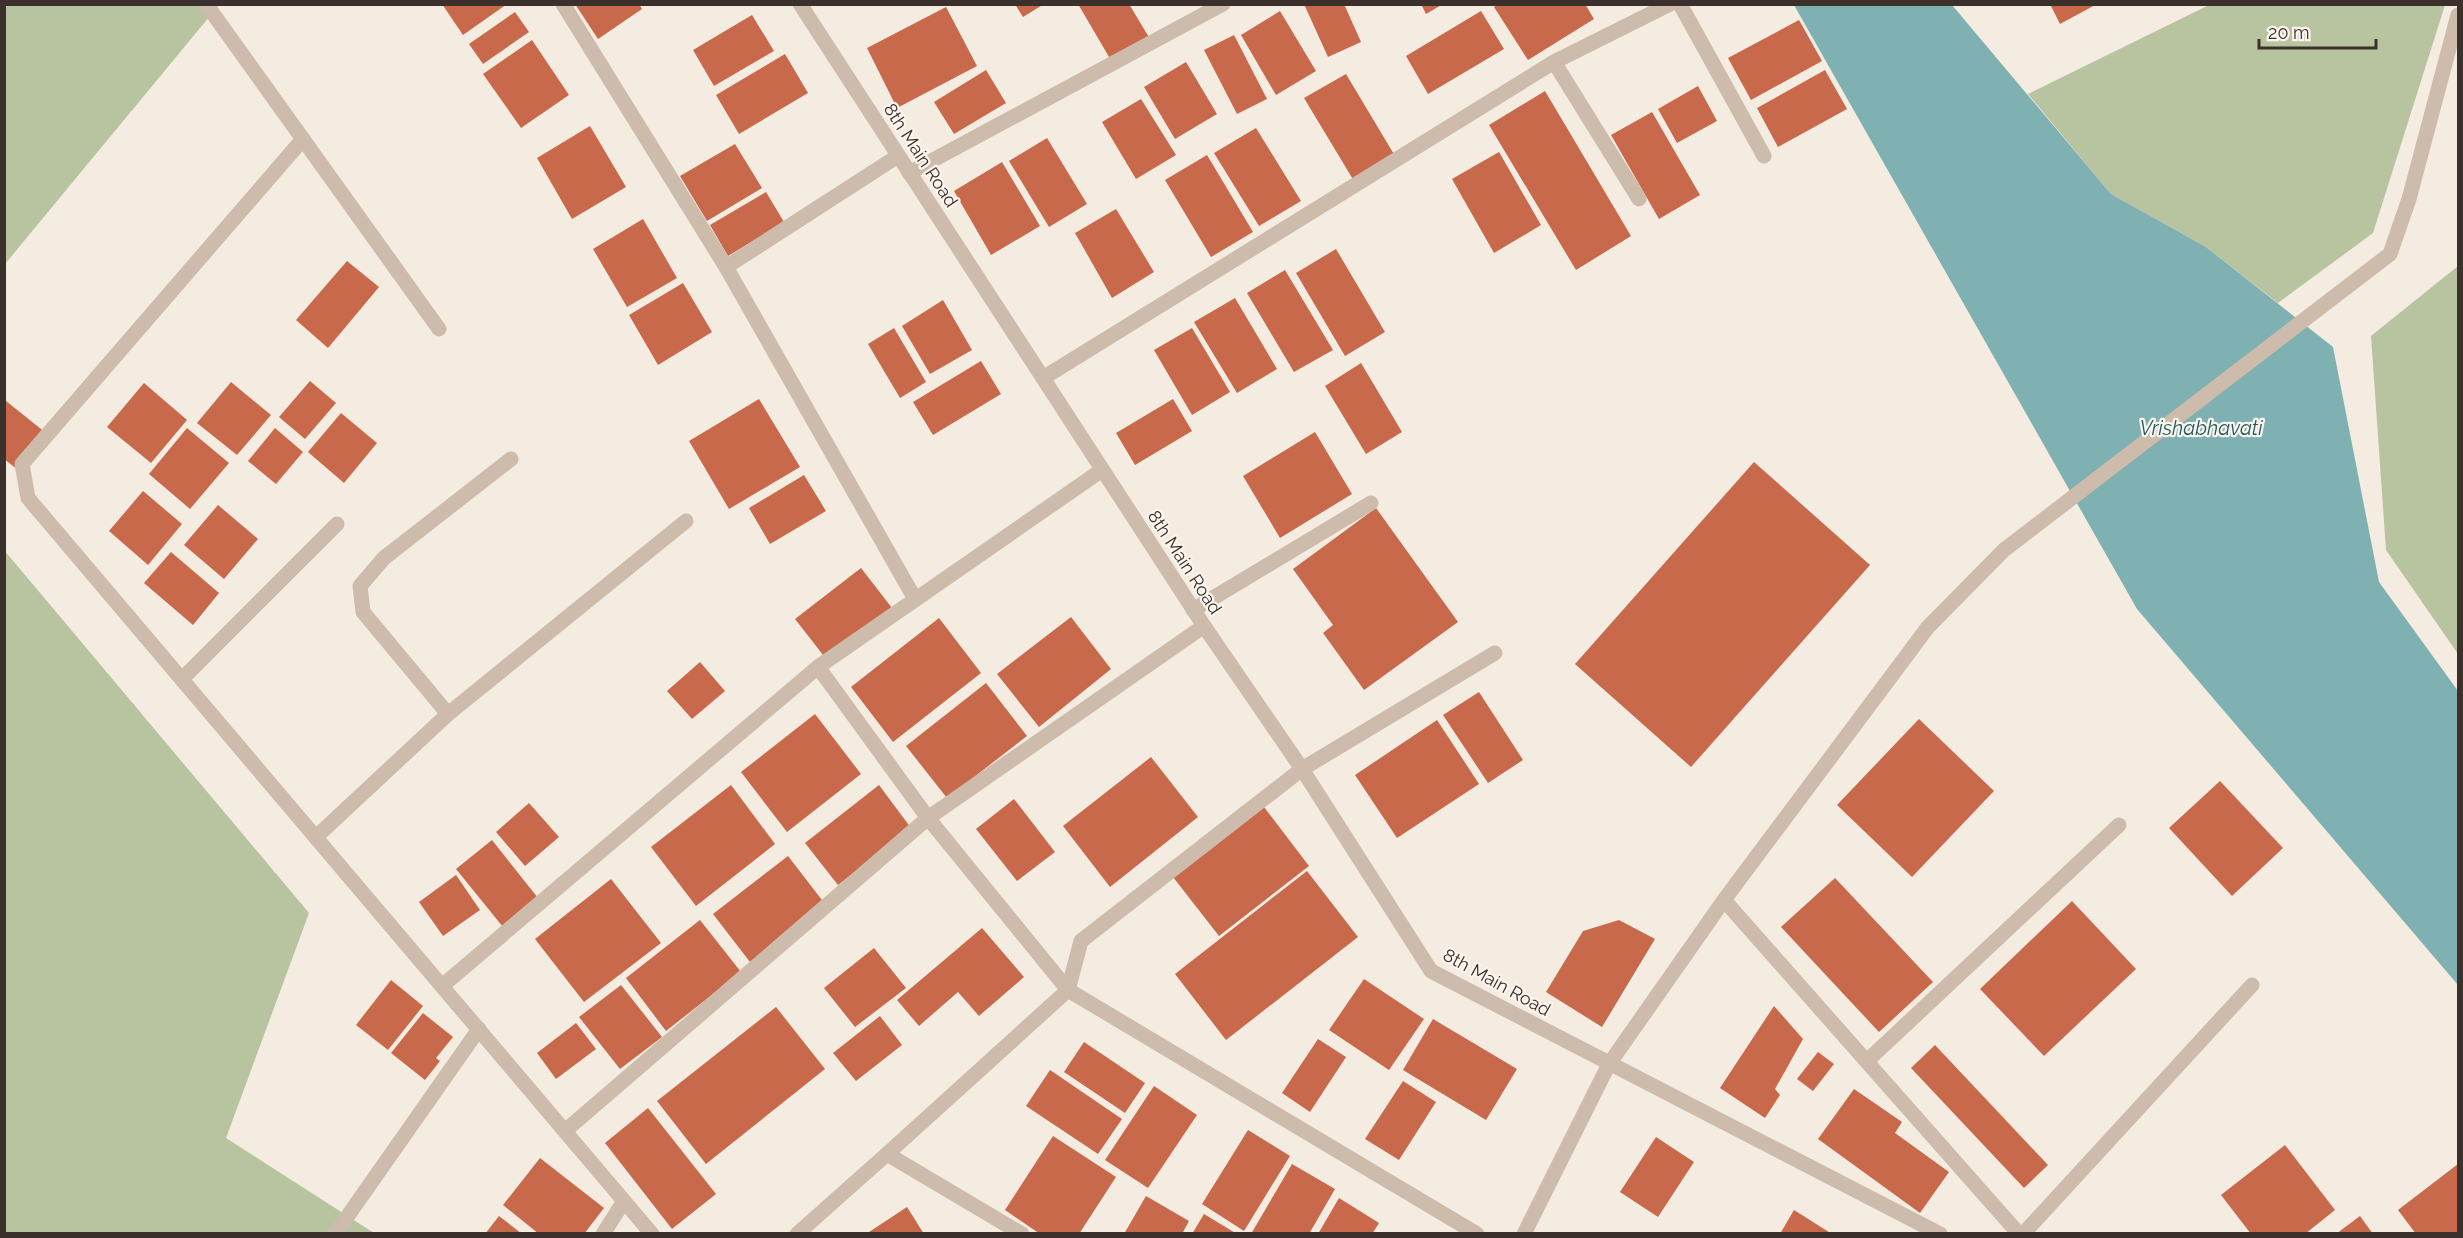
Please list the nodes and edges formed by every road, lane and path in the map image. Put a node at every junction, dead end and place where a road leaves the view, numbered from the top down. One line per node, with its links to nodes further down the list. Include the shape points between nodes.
1 (206, 4): 9 (street)
2 (563, 4): 14 (street)
3 (800, 4): 10 (street, 8th Main Road)
4 (1223, 4): 12 (street)
5 (1670, 4): 8 (street)
6 (1680, 4): 11 (street)
7 (2458, 15): 33 (street, via 2409,199 2390,254 2004,550 1928,627)
8 (1554, 62): 13 (street); 16 (street)
9 (303, 140): 15 (street); 27 (street, via 22,464 28,498)
10 (898, 156): 12 (street, 8th Main Road); 14 (street)
11 (1764, 156)
12 (909, 173): 16 (street, 8th Main Road)
13 (1639, 199)
14 (726, 267): 22 (street)
15 (439, 329)
16 (1042, 378): 18 (street, 8th Main Road)
17 (512, 459): 28 (street, via 384,558 360,586 363,612)
18 (1102, 470): 22 (street); 23 (street, 8th Main Road)
19 (1371, 503): 23 (street)
20 (686, 521): 28 (street)
21 (337, 524): 27 (street)
22 (915, 599): 26 (street)
23 (1193, 610): 24 (street, 8th Main Road)
24 (1204, 626): 29 (street, 8th Main Road); 30 (street)
25 (1494, 653): 29 (street)
26 (818, 667): 30 (street); 35 (street)
27 (182, 680): 32 (street)
28 (448, 714): 32 (street)
29 (1302, 769): 36 (street, via 1081,941); 39 (street, 8th Main Road, via 1431,971)
30 (928, 818): 36 (street); 40 (street)
31 (2119, 825): 38 (street)
32 (316, 837): 35 (street)
33 (1724, 900): 38 (street); 39 (street)
34 (2252, 985): 51 (street)
35 (442, 986): 37 (street)
36 (1068, 990): 41 (street); 48 (street)
37 (479, 1029): 40 (street); 43 (street)
38 (1868, 1060): 51 (street)
39 (1609, 1064): 49 (street); 50 (street, 8th Main Road)
40 (565, 1131): 42 (street)
41 (887, 1154): 46 (street); 47 (street)
42 (624, 1201): 44 (street); 45 (street)
43 (335, 1233)
44 (603, 1233)
45 (652, 1233)
46 (797, 1233)
47 (1022, 1233)
48 (1477, 1233)
49 (1524, 1233)
50 (1940, 1233)
51 (2021, 1233)

